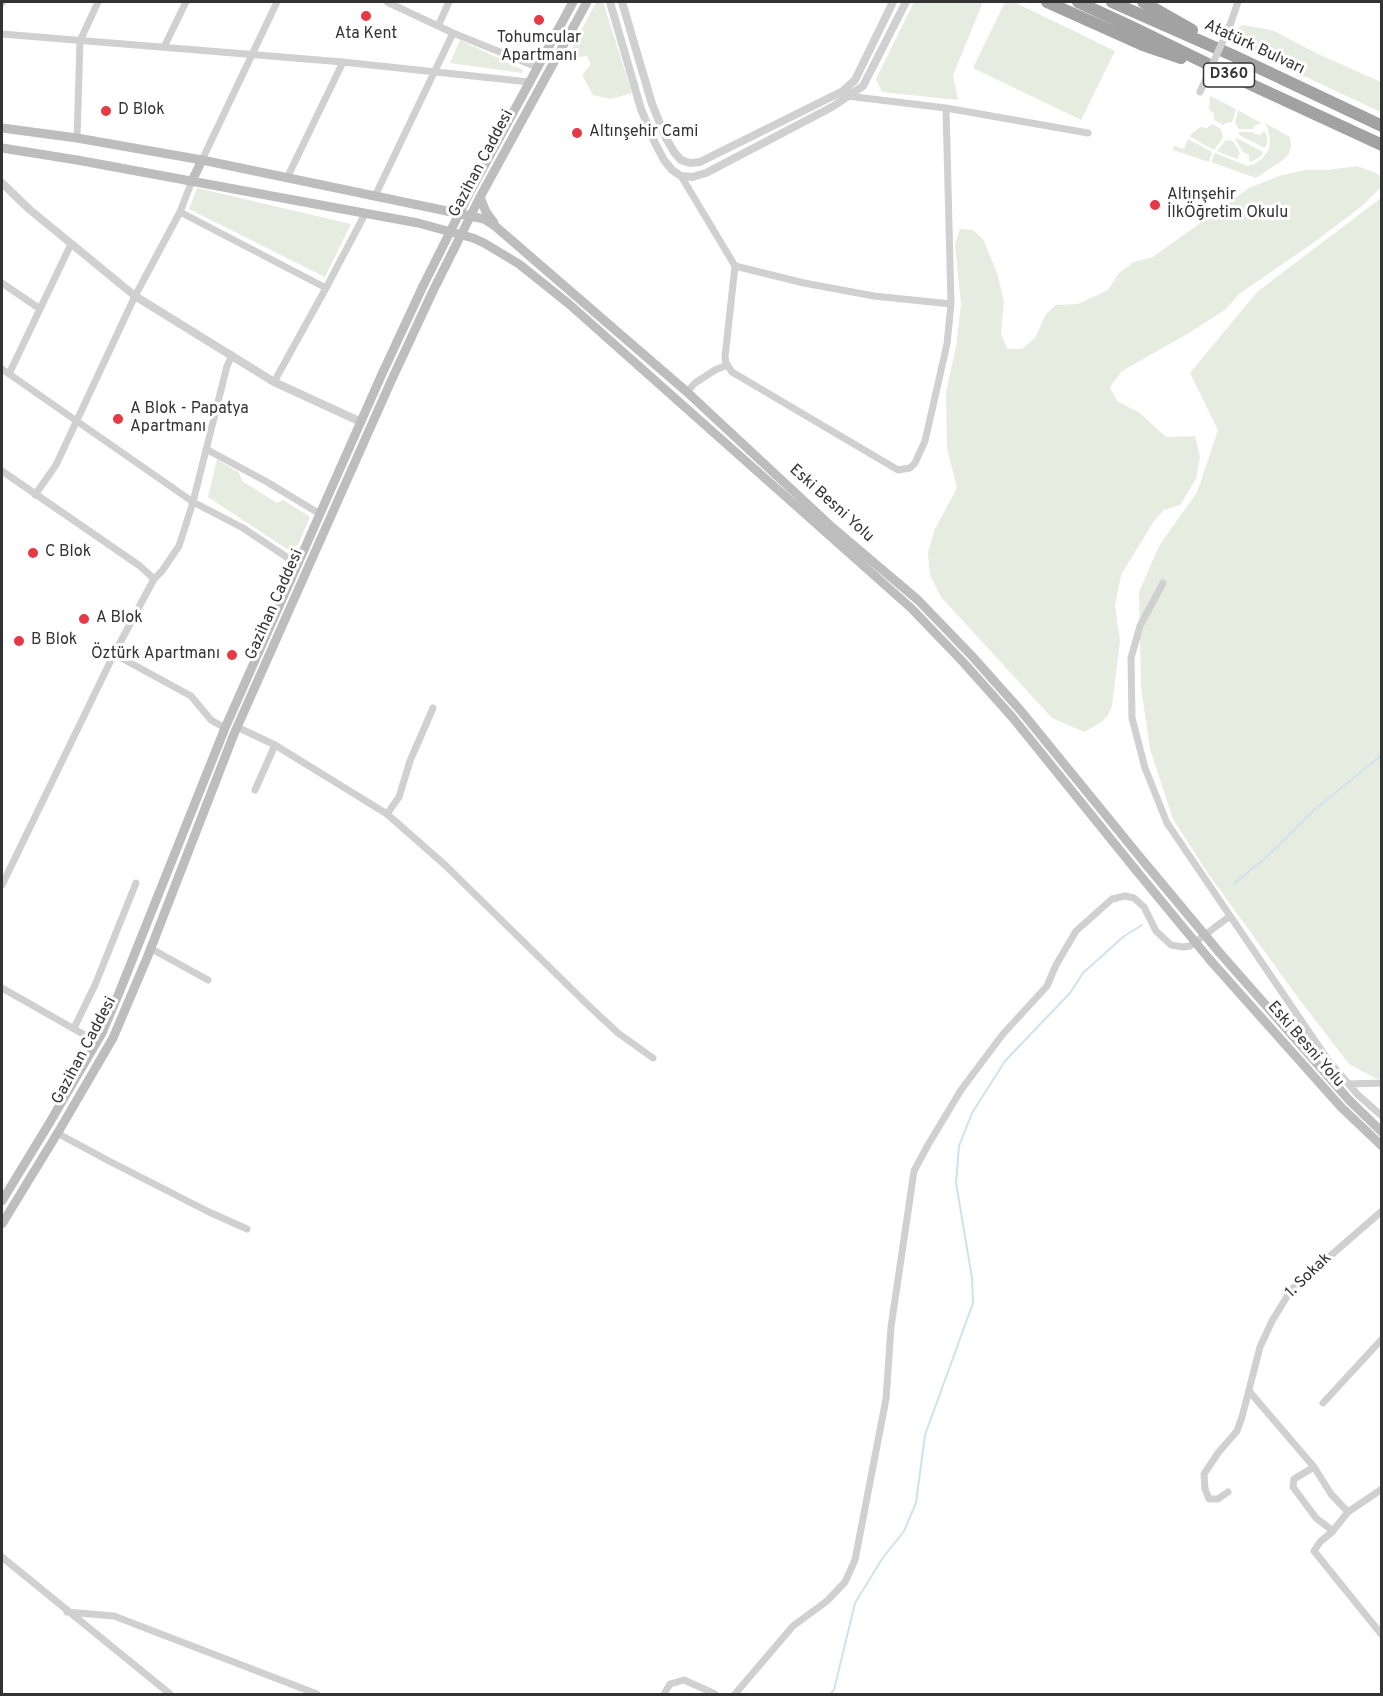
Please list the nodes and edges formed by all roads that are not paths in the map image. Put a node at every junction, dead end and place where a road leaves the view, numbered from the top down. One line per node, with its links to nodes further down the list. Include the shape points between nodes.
1 (98, 2): 20 (street)
2 (186, 2): 21 (street)
3 (277, 2): 22 (street)
4 (387, 2): 17 (street)
5 (449, 2): 17 (street)
6 (573, 2): 25 (main road, Gazihan Caddesi)
7 (587, 2): 45 (main road, Gazihan Caddesi)
8 (610, 2): 39 (street, via 641,109 664,160)
9 (622, 2): 30 (street, via 652,104 666,138 681,160 700,162)
10 (893, 2): 30 (street)
11 (906, 2): 30 (street, via 863,86)
12 (1047, 2): 27 (highway, via 1143,45)
13 (1078, 2): 27 (highway, Atatürk Bulvarı / D360)
14 (1112, 2): 23 (highway, Atatürk Bulvarı / D360)
15 (1143, 2): 23 (highway)
16 (1239, 2): 29 (street, bridge)
17 (438, 26): 18 (street)
18 (453, 33): 25 (street); 26 (street)
19 (2, 34): 20 (street)
20 (80, 41): 21 (street); 35 (street)
21 (164, 47): 22 (street)
22 (250, 55): 24 (street); 38 (street)
23 (1232, 55): 32 (highway, Atatürk Bulvarı / D360)
24 (343, 62): 26 (street); 40 (street)
25 (537, 67): 28 (main road, Gazihan Caddesi)
26 (436, 72): 28 (street); 44 (street)
27 (1224, 72): 36 (highway, Atatürk Bulvarı / D360)
28 (529, 82): 49 (main road, Gazihan Caddesi)
29 (1200, 92)
30 (845, 94): 31 (street); 39 (street, via 832,107 706,173)
31 (946, 108): 34 (street); 59 (street)
32 (1382, 126)
33 (2, 128): 35 (main road, Eski Besni Yolu)
34 (1089, 133)
35 (77, 138): 38 (main road, Eski Besni Yolu)
36 (1382, 146)
37 (2, 148): 41 (main road, Eski Besni Yolu)
38 (202, 160): 40 (main road, Eski Besni Yolu); 41 (main road)
39 (681, 176): 55 (street)
40 (287, 178): 44 (main road, Eski Besni Yolu)
41 (192, 181): 47 (street); 48 (main road, Eski Besni Yolu)
42 (2, 183): 46 (street)
43 (2, 192): 46 (street)
44 (375, 196): 49 (main road, Eski Besni Yolu)
45 (480, 197): 50 (main road, Gazihan Caddesi); 51 (main road)
46 (29, 209): 54 (street)
47 (180, 212): 57 (street); 58 (street)
48 (365, 214): 52 (main road, Eski Besni Yolu); 57 (street)
49 (459, 214): 50 (main road, Eski Besni Yolu); 52 (main road, Gazihan Caddesi)
50 (471, 216): 51 (main road, Eski Besni Yolu); 53 (main road, Gazihan Caddesi)
51 (500, 230): 66 (main road, Eski Besni Yolu)
52 (450, 231): 53 (main road, Eski Besni Yolu); 68 (main road, Gazihan Caddesi)
53 (462, 235): 80 (main road, Gazihan Caddesi, via 392,379); 98 (main road, Eski Besni Yolu, bridge, via 519,264 569,304 911,608 1013,718 1210,960 1341,1107)
54 (71, 244): 58 (street); 60 (street)
55 (735, 267): 59 (street, via 874,296); 62 (street)
56 (2, 284): 60 (street)
57 (326, 288): 65 (street)
58 (135, 296): 61 (street); 67 (street)
59 (951, 304): 62 (street, via 947,344 925,441 915,463 904,470 732,372)
60 (40, 309): 64 (street)
61 (232, 355): 65 (street); 69 (street)
62 (727, 365): 66 (street)
63 (2, 369): 64 (street)
64 (9, 374): 67 (street)
65 (274, 382): 68 (street)
66 (687, 392): 96 (main road, Eski Besni Yolu, bridge, via 942,624 1021,711 1219,952 1348,1100)
67 (78, 421): 71 (street, via 56,465); 72 (street)
68 (361, 422): 73 (main road, Gazihan Caddesi)
69 (206, 449): 72 (street); 73 (street)
70 (2, 471): 71 (street)
71 (35, 495): 75 (street)
72 (193, 502): 74 (street, via 243,528); 75 (street, via 176,551)
73 (320, 514): 74 (main road, Gazihan Caddesi)
74 (297, 564): 79 (main road, Gazihan Caddesi)
75 (154, 579): 77 (street)
76 (1163, 583): 86 (street, via 1140,626 1131,658 1131,718 1167,823)
77 (114, 654): 79 (street, via 191,696 211,720); 85 (street)
78 (433, 708): 83 (street, via 399,796)
79 (225, 728): 91 (main road, Gazihan Caddesi)
80 (237, 728): 81 (street); 87 (main road, Gazihan Caddesi)
81 (275, 745): 82 (street); 83 (street)
82 (255, 790)
83 (387, 814): 92 (street, via 618,1033)
84 (136, 883): 90 (street)
85 (2, 885)
86 (1230, 916): 94 (street); 118 (street, via 1190,946 1183,947 1171,945 1156,931 1144,907 1134,898 1112,899 1076,931 1047,986 1003,1034 961,1090 914,1171 891,1327 886,1399 855,1560 845,1582 793,1626)
87 (150, 948): 88 (street); 97 (main road, Gazihan Caddesi, via 113,1038)
88 (208, 980)
89 (2, 988): 90 (street)
90 (74, 1028): 91 (street)
91 (97, 1042): 99 (main road, Gazihan Caddesi)
92 (653, 1058)
93 (1382, 1083): 94 (street)
94 (1348, 1084): 95 (street)
95 (1382, 1116)
96 (1382, 1132)
97 (57, 1133): 101 (main road, Gazihan Caddesi); 102 (street)
98 (1382, 1146)
99 (2, 1201)
100 (1382, 1211): 104 (street, 1. Sokak, via 1291,1290 1260,1347)
101 (2, 1224)
102 (248, 1229)
103 (1382, 1339): 105 (street)
104 (1249, 1391): 106 (street); 108 (street, 1. Sokak, via 1238,1431 1204,1474 1209,1499 1218,1499)
105 (1323, 1404)
106 (1314, 1467): 109 (street, via 1330,1494); 110 (street, via 1294,1479 1293,1487 1316,1518)
107 (1382, 1489): 109 (street)
108 (1228, 1492)
109 (1348, 1512): 110 (street)
110 (1333, 1531): 113 (street, via 1314,1551)
111 (2, 1557): 112 (street)
112 (67, 1612): 114 (street); 115 (street, via 114,1616)
113 (1382, 1635)
114 (170, 1695)
115 (317, 1695)
116 (664, 1695): 117 (street, via 670,1684 684,1680)
117 (715, 1695)
118 (735, 1695)

